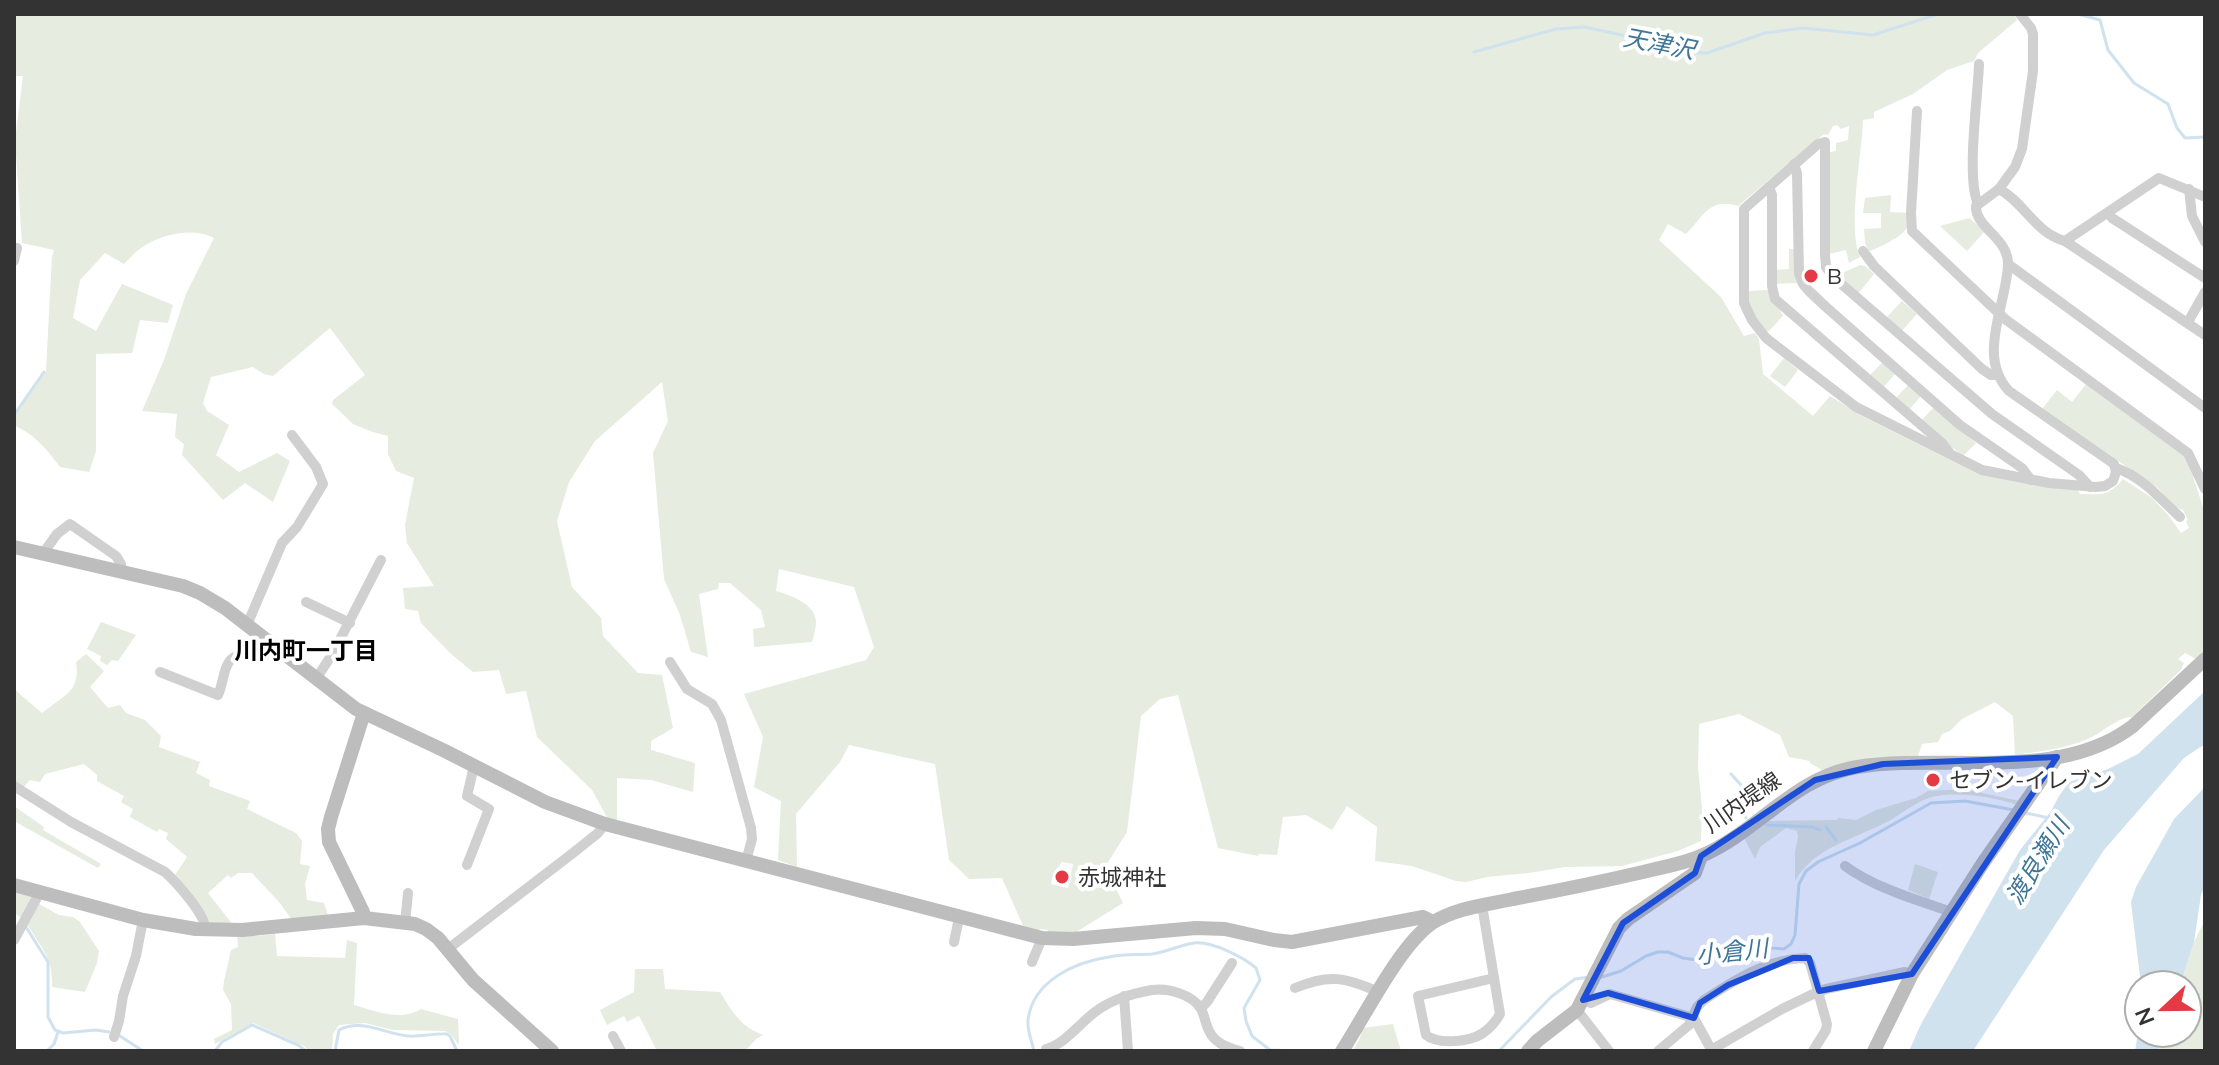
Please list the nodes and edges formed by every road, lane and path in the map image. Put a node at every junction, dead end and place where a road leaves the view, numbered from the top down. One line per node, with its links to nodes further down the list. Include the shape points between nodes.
1 (2020, 14): 6 (street, via 2033,34 2033,71 2022,149)
2 (1979, 64): 9 (street, via 1974,161)
3 (1917, 111): 19 (street, via 1912,231)
4 (1794, 164): 5 (street); 27 (street, via 1803,284 1960,425); 28 (street, via 1826,143 1825,255 1832,276 1992,414)
5 (1769, 187): 25 (street, via 1775,299); 25 (street, via 1744,209 1744,303 1757,328 1856,407)
6 (1999, 189): 9 (street); 11 (street, via 2037,225)
7 (2189, 189): 8 (street); 10 (street, via 2159,178); 12 (street, via 2192,216)
8 (2205, 197)
9 (1978, 204): 16 (street, via 1978,219 2000,242)
10 (2108, 213): 11 (street); 17 (street)
11 (2065, 241): 20 (street)
12 (2205, 242)
13 (14, 248): 15 (street)
14 (1863, 251): 22 (street, via 1982,369)
15 (14, 261)
16 (2008, 264): 19 (street); 23 (street)
17 (2205, 278)
18 (2205, 292): 20 (street)
19 (1999, 313): 22 (street); 29 (street, via 2188,453)
20 (2188, 322): 21 (street)
21 (2205, 335)
22 (1997, 375): 26 (street, via 2009,391)
23 (2205, 408)
24 (292, 435): 37 (street, via 323,484 282,543)
25 (1953, 457): 27 (street, via 1982,470)
26 (2116, 468): 28 (street, via 2109,484); 30 (street, via 2159,494)
27 (2031, 480): 28 (street)
28 (2090, 487)
29 (2205, 489)
30 (2180, 517)
31 (14, 547): 32 (street)
32 (42, 555): 34 (street); 34 (street, via 70,524 116,556)
33 (381, 560): 36 (street)
34 (121, 572): 37 (street, via 192,589)
35 (306, 602): 36 (street)
36 (350, 623): 42 (street)
37 (247, 625): 38 (street)
38 (279, 650): 41 (street, via 231,660 218,695); 42 (street)
39 (2205, 659): 44 (street, 川内堤線, via 2120,736)
40 (670, 662): 49 (street, via 687,689 712,704 721,720 751,828)
41 (160, 672)
42 (316, 679): 43 (street)
43 (364, 713): 45 (street); 57 (street, via 328,833)
44 (2057, 757): 48 (street, 川内堤線, via 1904,762 1844,770 1802,787); 56 (street)
45 (474, 766): 47 (street, via 556,807); 50 (street, via 467,796 489,809)
46 (14, 786): 62 (street, via 165,872 203,918)
47 (605, 824): 49 (street); 66 (street)
48 (1701, 856): 55 (street, 川内堤線); 75 (street, via 1695,873 1619,928)
49 (746, 861): 58 (street)
50 (467, 865)
51 (1845, 866): 56 (street, via 1891,891)
52 (14, 885): 53 (street)
53 (40, 892): 59 (street); 63 (street)
54 (408, 893): 61 (street)
55 (1482, 905): 60 (street, 川内堤線); 70 (street)
56 (1951, 912): 69 (street)
57 (364, 918): 61 (street); 62 (street)
58 (959, 918): 64 (street); 65 (street)
59 (143, 920): 62 (street); 79 (street)
60 (1433, 922): 64 (street, via 1423,917 1292,942 1196,928); 73 (street, 川内堤線, via 1412,942)
61 (405, 923): 66 (street, via 426,929)
62 (206, 930)
63 (19, 931)
64 (1042, 938): 67 (street)
65 (954, 942)
66 (448, 949): 83 (street, via 473,980)
67 (1032, 962)
68 (1232, 963): 76 (street)
69 (1912, 974): 72 (street); 91 (street)
70 (1494, 978): 70 (street, via 1500,1014 1481,1034 1445,1043 1426,1035 1418,996)
71 (1295, 988): 73 (street, via 1327,978)
72 (1819, 991): 77 (street, via 1810,963 1793,958 1760,967 1728,985 1700,1003); 82 (street); 90 (street, via 1827,1027)
73 (1379, 992): 81 (street, 川内堤線)
74 (1124, 996): 76 (street, via 1169,989); 80 (street); 85 (street)
75 (1580, 1005): 77 (street, via 1610,994); 87 (street); 88 (street)
76 (1201, 1008): 86 (street, via 1212,1036)
77 (1694, 1018): 82 (street); 89 (street)
78 (613, 1036): 84 (street)
79 (114, 1037)
80 (1046, 1049)
81 (1342, 1050)
82 (1712, 1050)
83 (552, 1051)
84 (621, 1051)
85 (1128, 1051)
86 (1240, 1051)
87 (1528, 1051)
88 (1609, 1051)
89 (1658, 1051)
90 (1813, 1051)
91 (1874, 1051)

